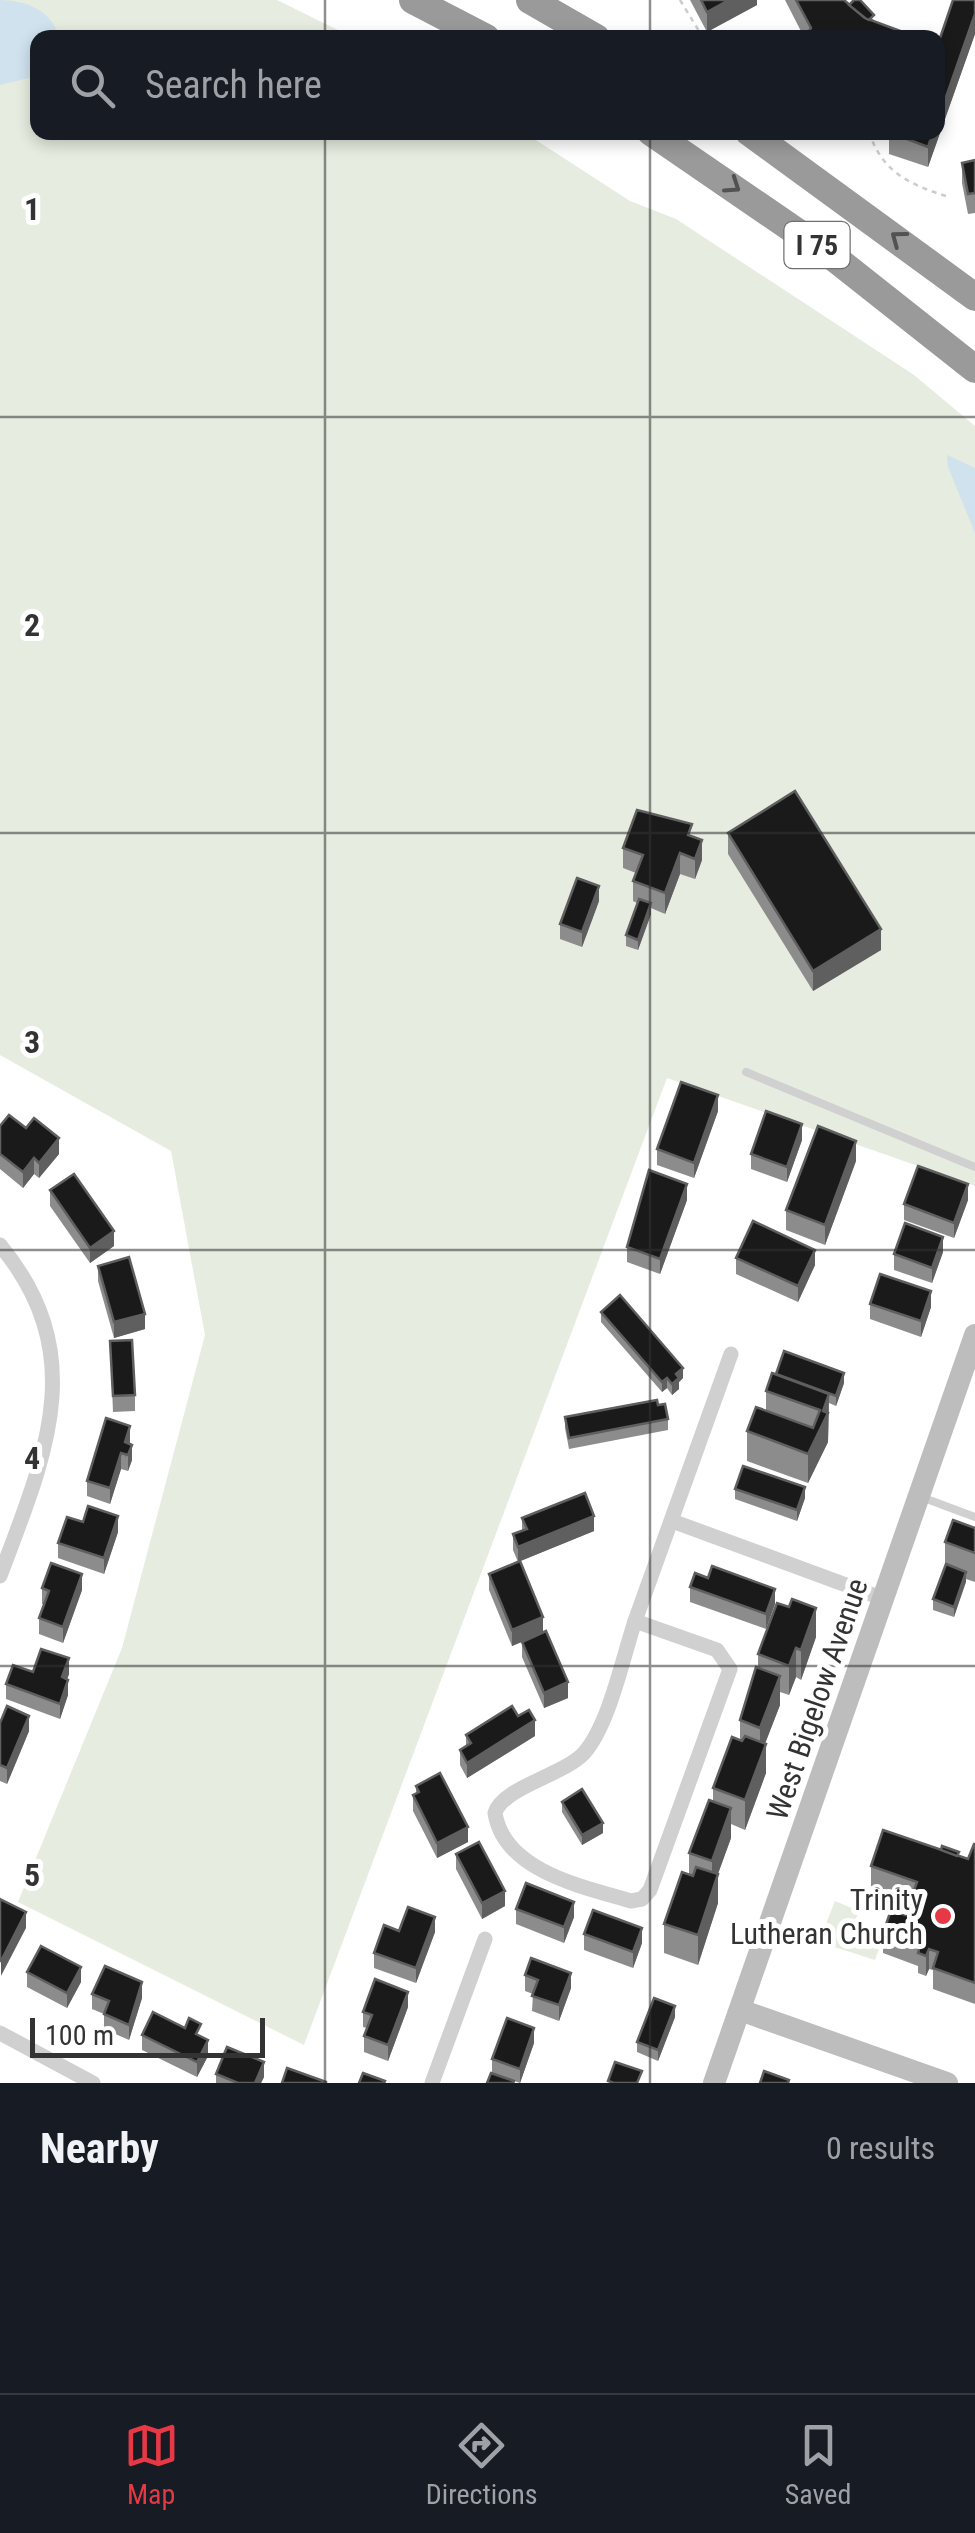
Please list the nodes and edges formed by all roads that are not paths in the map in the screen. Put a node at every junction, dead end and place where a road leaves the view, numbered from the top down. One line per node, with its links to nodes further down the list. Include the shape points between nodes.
1 (413, 0): 3 (highway)
2 (530, 0): 4 (highway)
3 (471, 30)
4 (582, 30)
5 (663, 140): 8 (highway, I 75, one-way to 8, via 818,246)
6 (760, 140): 7 (highway, I 75, one-way to 6)
7 (975, 297)
8 (975, 369)
9 (746, 1072): 10 (lane)
10 (975, 1167)
11 (0, 1245): 18 (street, via 40,1311 55,1392 45,1451)
12 (975, 1335): 14 (street, West Bigelow Avenue)
13 (731, 1354): 17 (street)
14 (969, 1374): 15 (street, West Bigelow Avenue)
15 (920, 1496): 16 (lane); 19 (street, West Bigelow Avenue)
16 (975, 1517)
17 (672, 1521): 19 (street); 20 (street)
18 (0, 1576)
19 (884, 1599): 22 (street, West Bigelow Avenue)
20 (635, 1621): 20 (street, via 592,1743 576,1760 503,1800 495,1813 505,1842 528,1864 631,1901 650,1890 730,1669 717,1650)
21 (485, 1939): 25 (street)
22 (740, 2010): 26 (street, West Bigelow Avenue); 27 (street)
23 (0, 2033): 24 (street)
24 (93, 2083)
25 (432, 2083)
26 (714, 2083)
27 (947, 2083)

